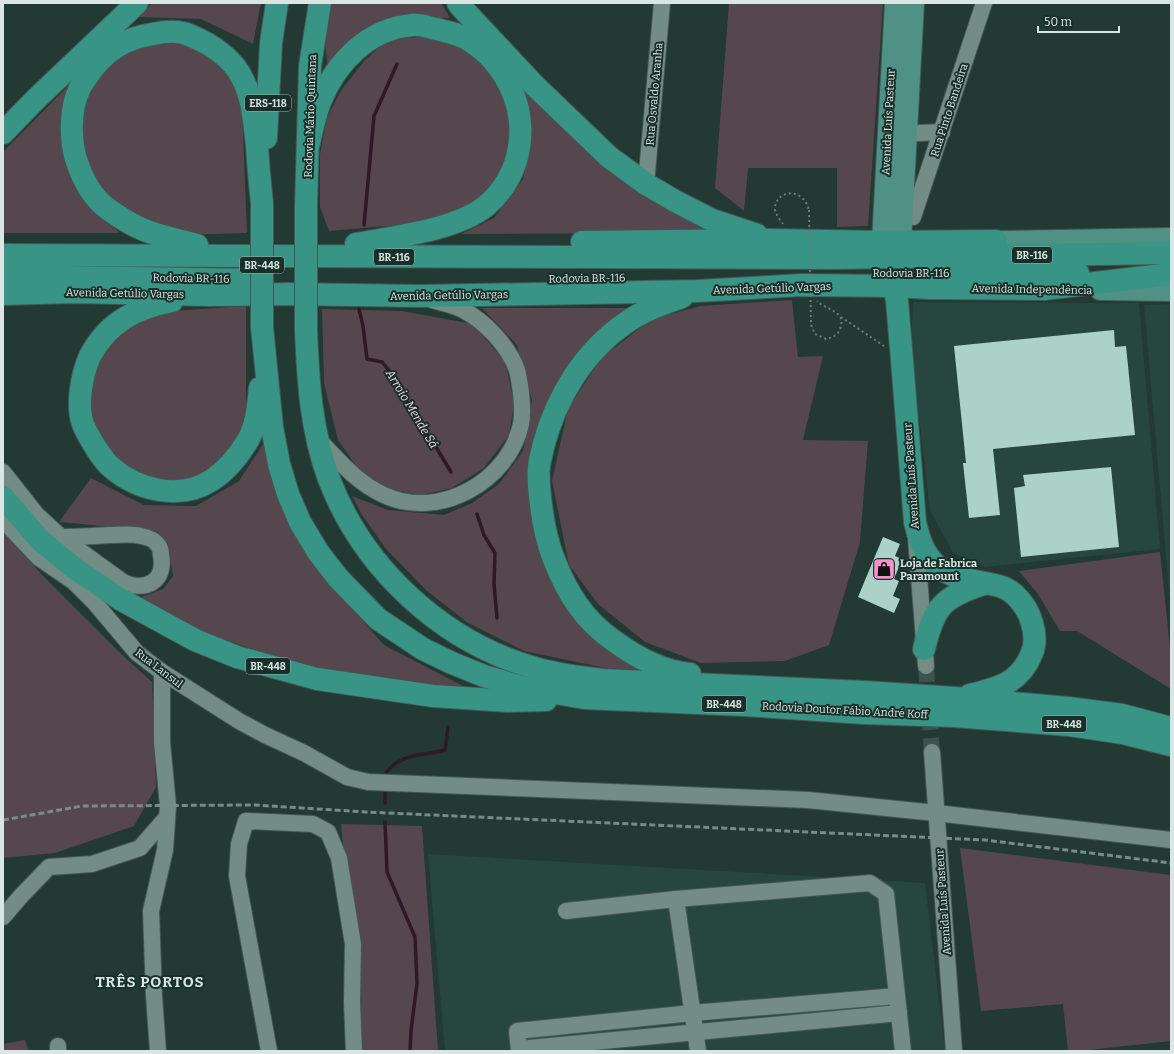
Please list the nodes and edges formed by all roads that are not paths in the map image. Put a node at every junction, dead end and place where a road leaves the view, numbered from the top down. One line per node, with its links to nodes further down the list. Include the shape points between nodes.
1 (137, 3): 10 (highway)
2 (277, 3): 14 (highway, ERS-118, via 271,43)
3 (320, 3): 12 (highway, Rodovia Mário Quintana, via 310,66)
4 (458, 3): 13 (highway, via 534,85 603,151)
5 (662, 3): 13 (street, Rua Osvaldo Aranha)
6 (895, 3): 11 (main road, Avenida Luís Pasteur)
7 (914, 3): 11 (main road, Avenida Luís Pasteur)
8 (984, 3): 9 (street, Rua Pinto Bandeira)
9 (942, 132): 11 (street); 15 (street, Rua Pinto Bandeira)
10 (3, 133)
11 (896, 134): 19 (main road, Avenida Luís Pasteur)
12 (309, 143): 20 (highway, via 320,102 340,66 354,50 373,37 392,29 424,25 470,40 498,67 516,99 520,118 517,159 511,176 486,206 462,220 437,228); 35 (highway, Rodovia Mário Quintana / BR-448, bridge)
13 (646, 184): 17 (highway, via 712,220)
14 (262, 203): 21 (highway, via 250,98 242,77 230,61 201,41 182,33 162,32 140,36 120,44 91,70 79,90 72,128 74,150 81,173 92,195 106,208 144,230); 36 (highway, Rodovia Doutor Fábio André Koff / BR-448, bridge, via 262,327)
15 (913, 217)
16 (1171, 238): 18 (main road, Rodovia BR-116)
17 (771, 240): 19 (highway, Rodovia BR-116); 20 (highway, Rodovia BR-116)
18 (997, 241): 19 (highway, Rodovia BR-116); 23 (highway, BR-116)
19 (891, 242)
20 (356, 244): 21 (highway, Rodovia BR-116)
21 (197, 245): 25 (highway, Rodovia BR-116)
22 (1171, 253): 23 (highway, Rodovia BR-116 / BR-116)
23 (1072, 254): 25 (highway, Rodovia BR-116 / BR-116, via 836,258)
24 (3, 255): 25 (highway, Rodovia BR-116 / BR-116)
25 (44, 255)
26 (1171, 273): 29 (highway, Rodovia BR-116 / BR-116, via 873,273); 30 (highway, BR-116)
27 (3, 276): 29 (highway, Rodovia BR-116 / BR-116)
28 (894, 286): 30 (highway, Avenida Independência); 32 (highway, Avenida Getúlio Vargas, via 802,285); 41 (highway, Avenida Luís Pasteur)
29 (204, 287): 33 (highway, Avenida Getúlio Vargas); 34 (highway, Avenida Getúlio Vargas, via 290,294); 36 (highway, via 133,312 114,325 96,346 86,365 80,388 82,423 110,466 127,479 147,488 166,491 183,490 211,481 224,471 249,440 256,416)
30 (1044, 289): 31 (main road, Avenida Independência)
31 (1171, 290)
32 (697, 292): 34 (highway, Avenida Getúlio Vargas); 46 (highway, via 654,307 628,321 590,354 558,403 546,436 538,468 540,508 548,543 561,578 582,612 602,633 653,665 686,674 729,678)
33 (3, 294)
34 (420, 296): 37 (street, via 463,310 497,337 510,354 517,370 522,404 521,424 504,461 492,474 460,496 418,504 386,496 369,487 356,478)
35 (306, 330): 37 (highway, Rodovia Doutor Fábio André Koff / BR-448, via 310,400)
36 (265, 353): 47 (highway, Rodovia Doutor Fábio André Koff / BR-448, via 272,427 288,494 300,522 338,578 378,619 423,649 484,676 522,687)
37 (318, 439): 46 (highway, Rodovia Doutor Fábio André Koff / BR-448, via 338,501 353,529 372,555 392,580 420,606 478,646 535,668 569,676)
38 (3, 472): 42 (street, via 37,515)
39 (3, 497): 47 (highway, BR-448, via 40,540 74,568 120,599 195,640 237,656 317,679 433,696 508,701)
40 (3, 520): 45 (street, Rua Lansul, via 39,558 74,582 95,603 136,653)
41 (915, 522): 43 (highway, via 922,547 937,566 951,575); 44 (street, Avenida Luís Pasteur)
42 (61, 537): 42 (street, via 132,586 148,585 157,579 162,569 157,544 140,535)
43 (984, 584): 44 (highway, via 956,594 939,608 930,626); 48 (highway, via 1000,586 1010,591 1021,602 1030,614 1035,633 1034,647 1020,674 1005,684)
44 (925, 657)
45 (162, 672): 52 (street, Rua Lansul, via 265,735 347,777 368,782 808,800); 53 (street, via 162,742)
46 (743, 686): 48 (highway, Rodovia Doutor Fábio André Koff / BR-448)
47 (584, 698): 50 (highway, Rodovia Doutor Fábio André Koff / BR-448, via 954,716 1069,725 1123,733)
48 (955, 698): 49 (highway, Rodovia Doutor Fábio André Koff / BR-448, via 1122,715)
49 (1171, 728)
50 (1171, 745)
51 (932, 752): 52 (street, Avenida Luís Pasteur)
52 (936, 813): 54 (street, Rua Lansul); 72 (street, Avenida Luís Pasteur)
53 (167, 817): 57 (street, via 140,848 92,864 49,868); 67 (street, via 165,850 151,911)
54 (1171, 840)
55 (676, 899): 56 (street); 58 (street, via 870,883 886,894); 62 (street)
56 (566, 910)
57 (3, 916)
58 (897, 996): 59 (street); 61 (street)
59 (813, 1003): 60 (street); 63 (street)
60 (775, 1007): 62 (street); 64 (street)
61 (899, 1013): 63 (street); 71 (street)
62 (692, 1014): 65 (street); 66 (street, via 517,1031)
63 (815, 1021): 64 (street)
64 (777, 1025): 65 (street)
65 (696, 1033): 66 (street); 70 (street)
66 (519, 1050)
67 (158, 1051)
68 (269, 1051): 69 (street, via 236,876 239,844 246,821 313,824 328,832 339,858 354,944)
69 (354, 1051)
70 (698, 1051)
71 (903, 1051)
72 (954, 1051)

